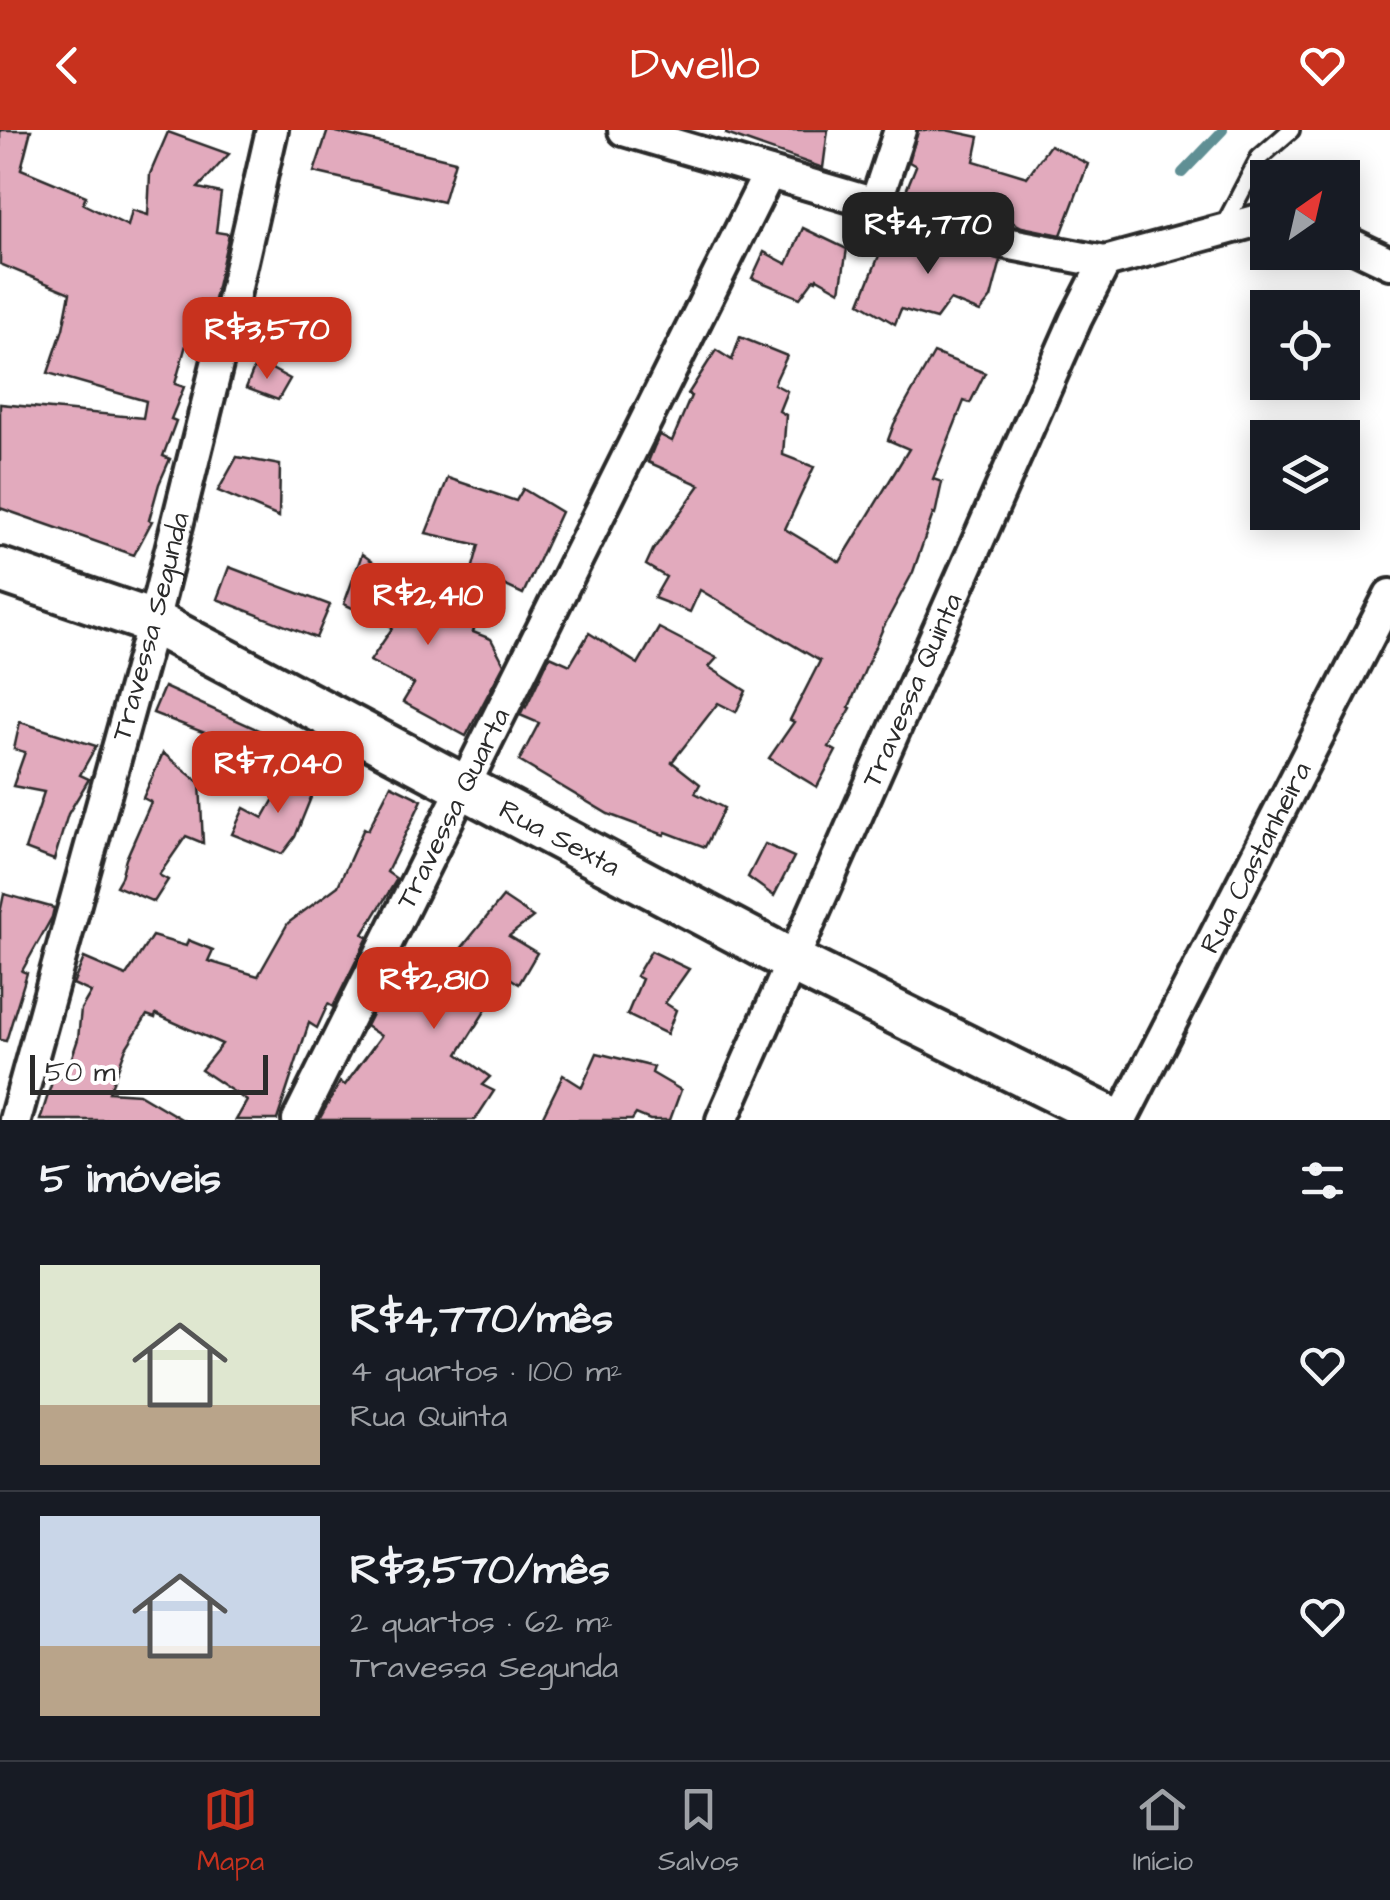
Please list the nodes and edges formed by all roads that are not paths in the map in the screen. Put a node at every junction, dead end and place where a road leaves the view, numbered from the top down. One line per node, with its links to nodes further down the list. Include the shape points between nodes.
1 (272, 130): 14 (street, Travessa Segunda)
2 (624, 130): 5 (street)
3 (900, 130): 6 (street)
4 (1292, 130): 8 (lane, via 1259,158)
5 (769, 173): 6 (street); 15 (street, Travessa Quarta)
6 (875, 205): 10 (street, via 1011,244)
7 (1250, 221): 8 (street)
8 (1222, 229): 10 (street)
9 (1360, 249): 11 (street)
10 (1106, 262): 16 (street, Travessa Quinta)
11 (1390, 263)
12 (0, 570): 14 (street, Rua Sexta)
13 (1390, 595): 20 (street, Rua Castanheira)
14 (153, 622): 15 (street, Rua Sexta); 17 (street, Travessa Segunda)
15 (463, 785): 16 (street, Rua Sexta); 18 (street, Travessa Quarta)
16 (792, 960): 19 (street, Travessa Quinta); 20 (street, Rua Sexta)
17 (15, 1120)
18 (298, 1120)
19 (722, 1120)
20 (1117, 1120)

